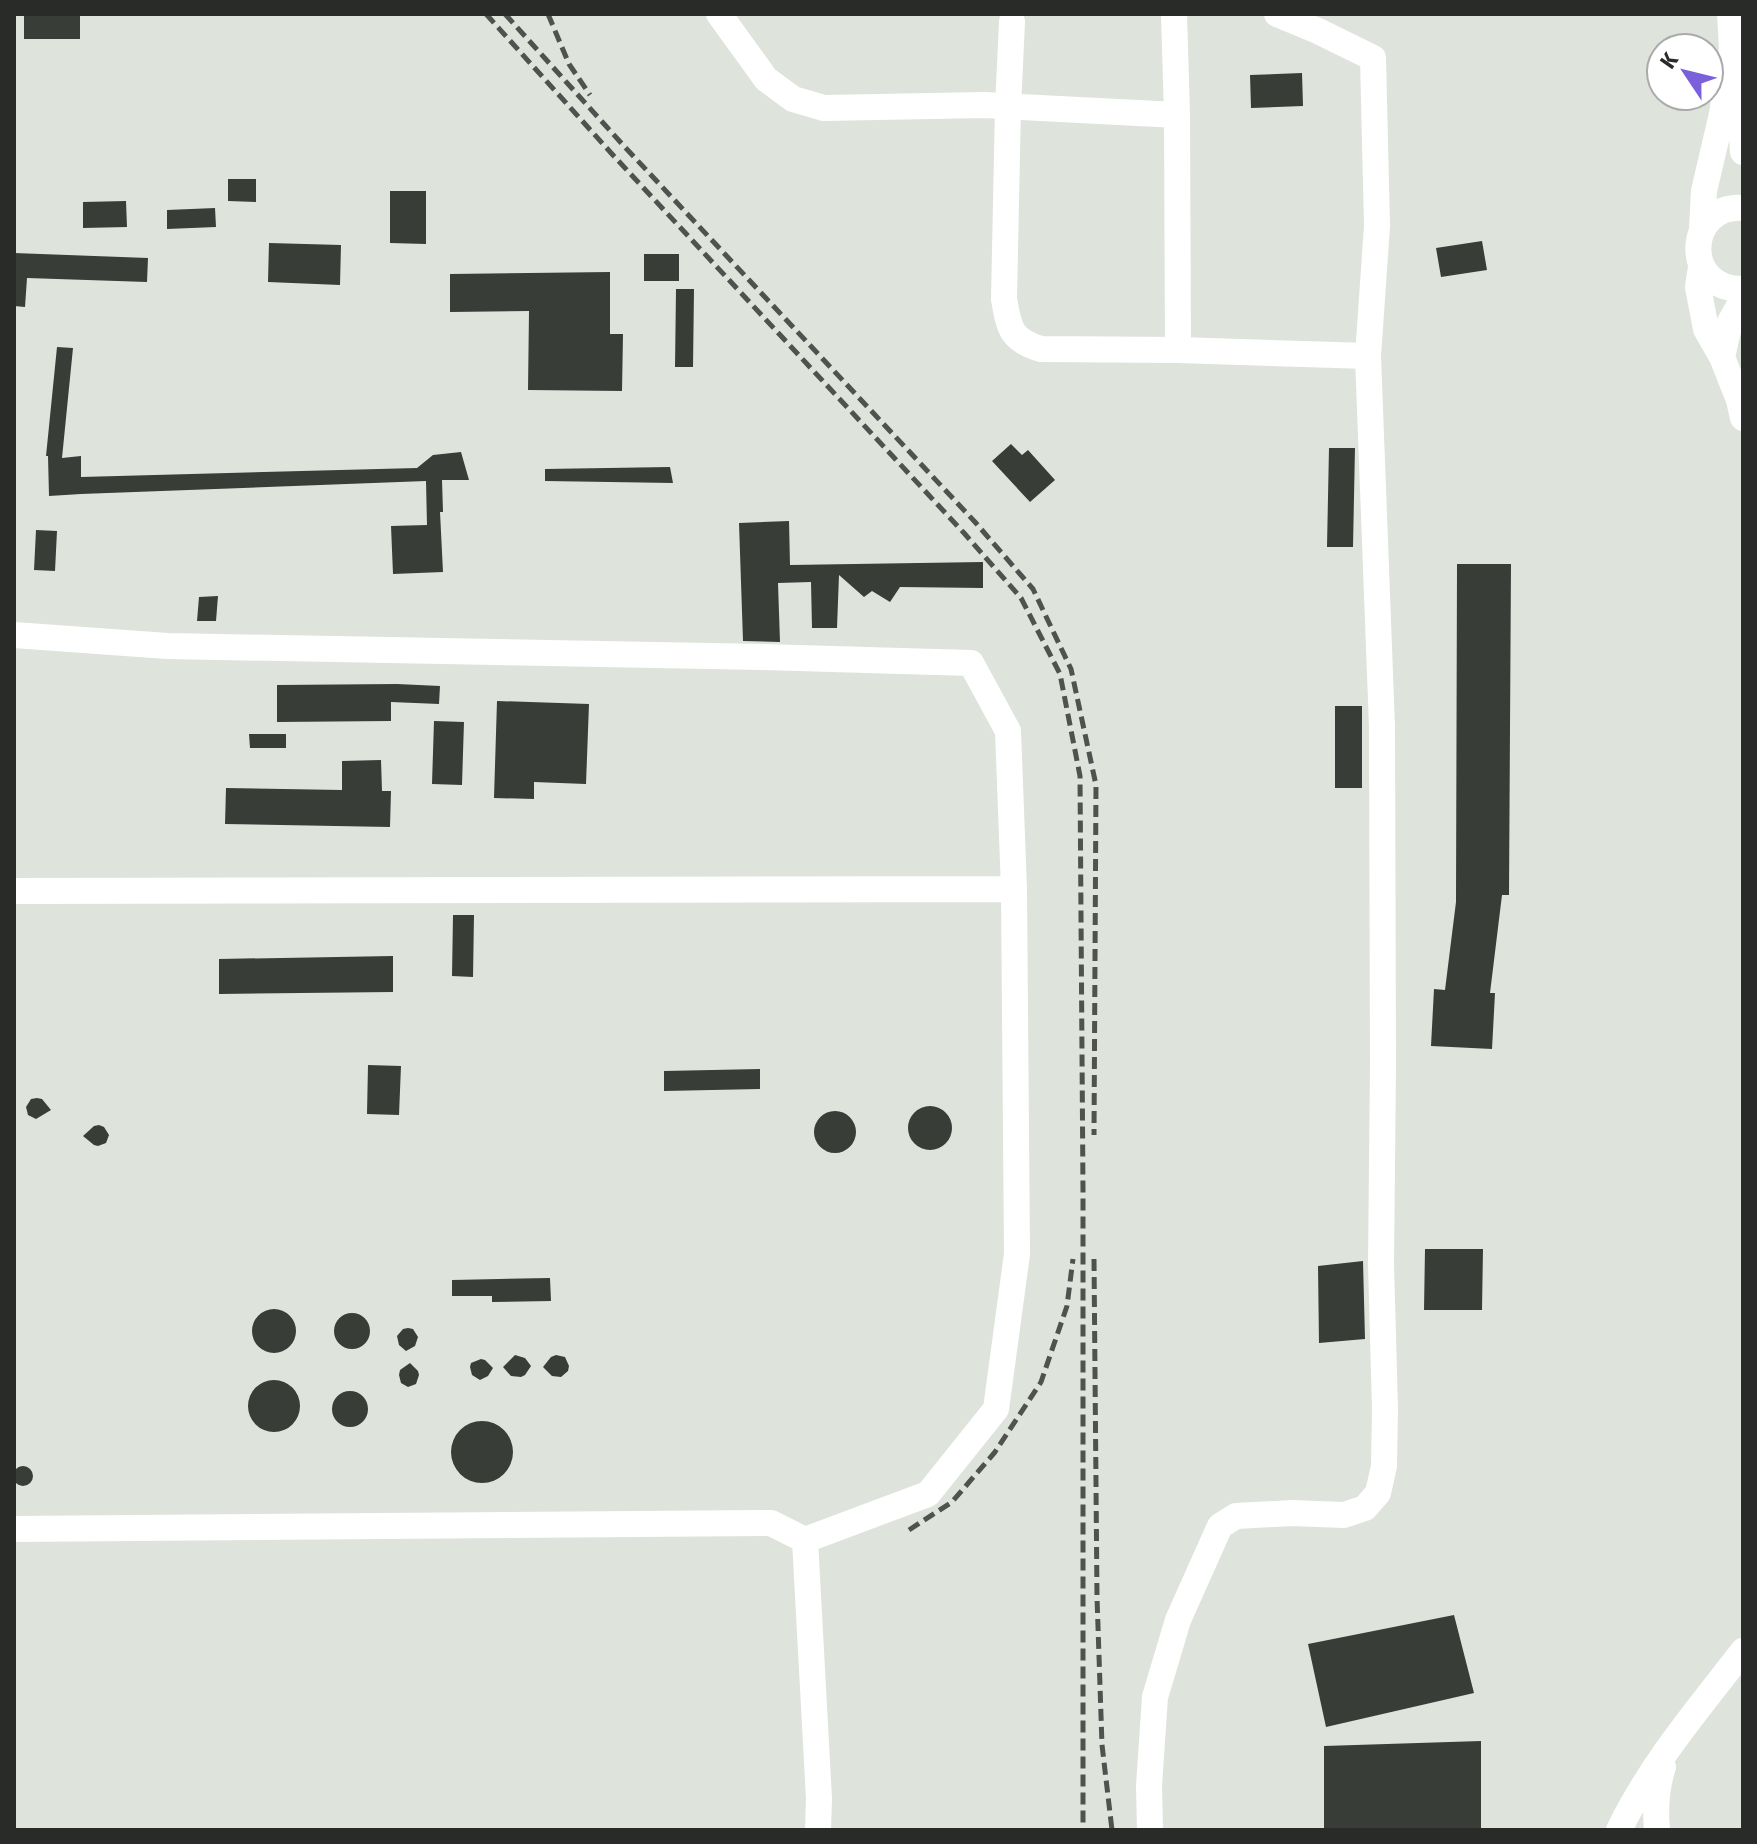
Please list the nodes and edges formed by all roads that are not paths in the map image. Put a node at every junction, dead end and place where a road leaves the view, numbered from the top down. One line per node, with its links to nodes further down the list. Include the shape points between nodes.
1 (719, 14): 7 (street, via 766,79 793,99 824,108)
2 (1174, 14): 8 (street)
3 (1277, 14): 16 (street, via 1373,58 1377,226)
4 (1730, 14): 6 (street)
5 (1012, 22): 7 (street)
6 (1732, 46): 9 (street); 11 (street, via 1704,191)
7 (1008, 107): 8 (street); 15 (street, via 1004,299 1009,330 1025,345 1041,349)
8 (1177, 115): 15 (street)
9 (1743, 152)
10 (1743, 208): 11 (street, via 1720,213)
11 (1702, 229): 12 (street)
12 (1701, 267): 13 (street, via 1726,288); 17 (street, via 1698,287 1706,329)
13 (1743, 289)
14 (1743, 299): 17 (street, via 1730,322)
15 (1178, 350): 16 (street)
16 (1368, 356): 27 (street, via 1382,727 1384,1466 1378,1493 1365,1508 1344,1515 1236,1516 1220,1526 1178,1620 1155,1697)
17 (1722, 357): 18 (street)
18 (1743, 418)
19 (14, 635): 20 (street, via 167,646 971,663 1008,731)
20 (1014, 889): 21 (street); 23 (street, via 1017,1254 996,1409 928,1494)
21 (14, 891)
22 (14, 1529): 23 (street, via 771,1523)
23 (805, 1540): 26 (street)
24 (1743, 1651): 25 (street)
25 (1670, 1744): 28 (street); 29 (street, via 1657,1785)
26 (818, 1830)
27 (1150, 1830)
28 (1619, 1830)
29 (1657, 1830)

